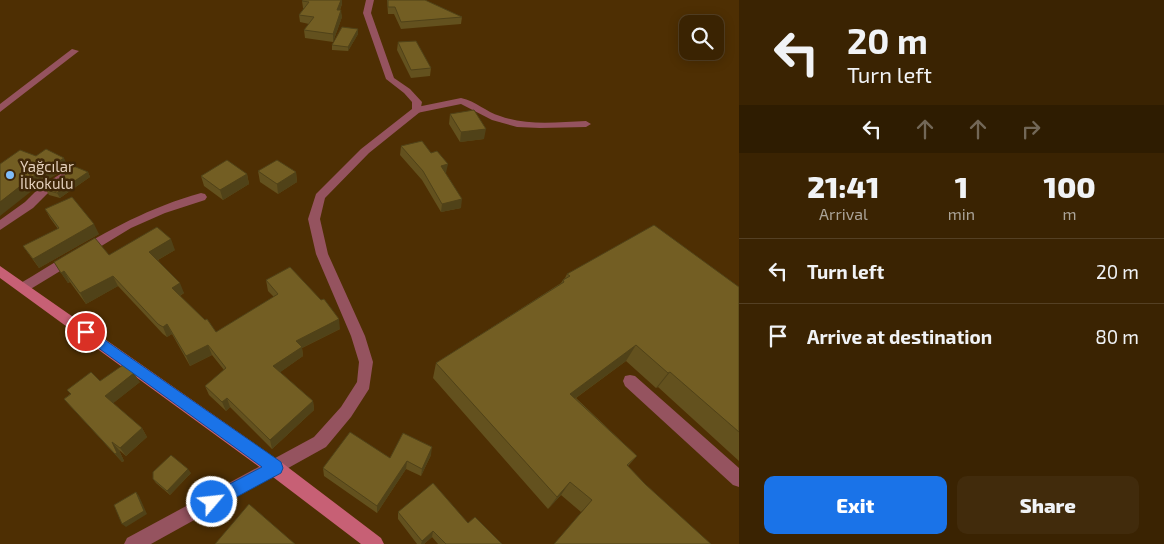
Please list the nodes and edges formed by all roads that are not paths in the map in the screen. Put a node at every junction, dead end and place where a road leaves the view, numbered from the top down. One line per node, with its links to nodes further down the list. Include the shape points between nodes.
1 (370, 0): 4 (street, via 367,13 384,68 390,79 412,96)
2 (75, 51): 3 (street)
3 (0, 109)
4 (417, 110): 5 (street, via 461,100 495,118 511,122); 12 (street, via 365,151 320,197 314,219 322,254 358,336 366,362 364,384 346,412 320,442)
5 (586, 124)
6 (68, 172): 8 (street)
7 (201, 197): 10 (street, via 127,225)
8 (0, 226)
9 (0, 271): 10 (main road)
10 (24, 288): 12 (main road)
11 (630, 380): 13 (street)
12 (276, 468): 14 (street); 15 (main road)
13 (739, 479)
14 (133, 544)
15 (375, 544)

